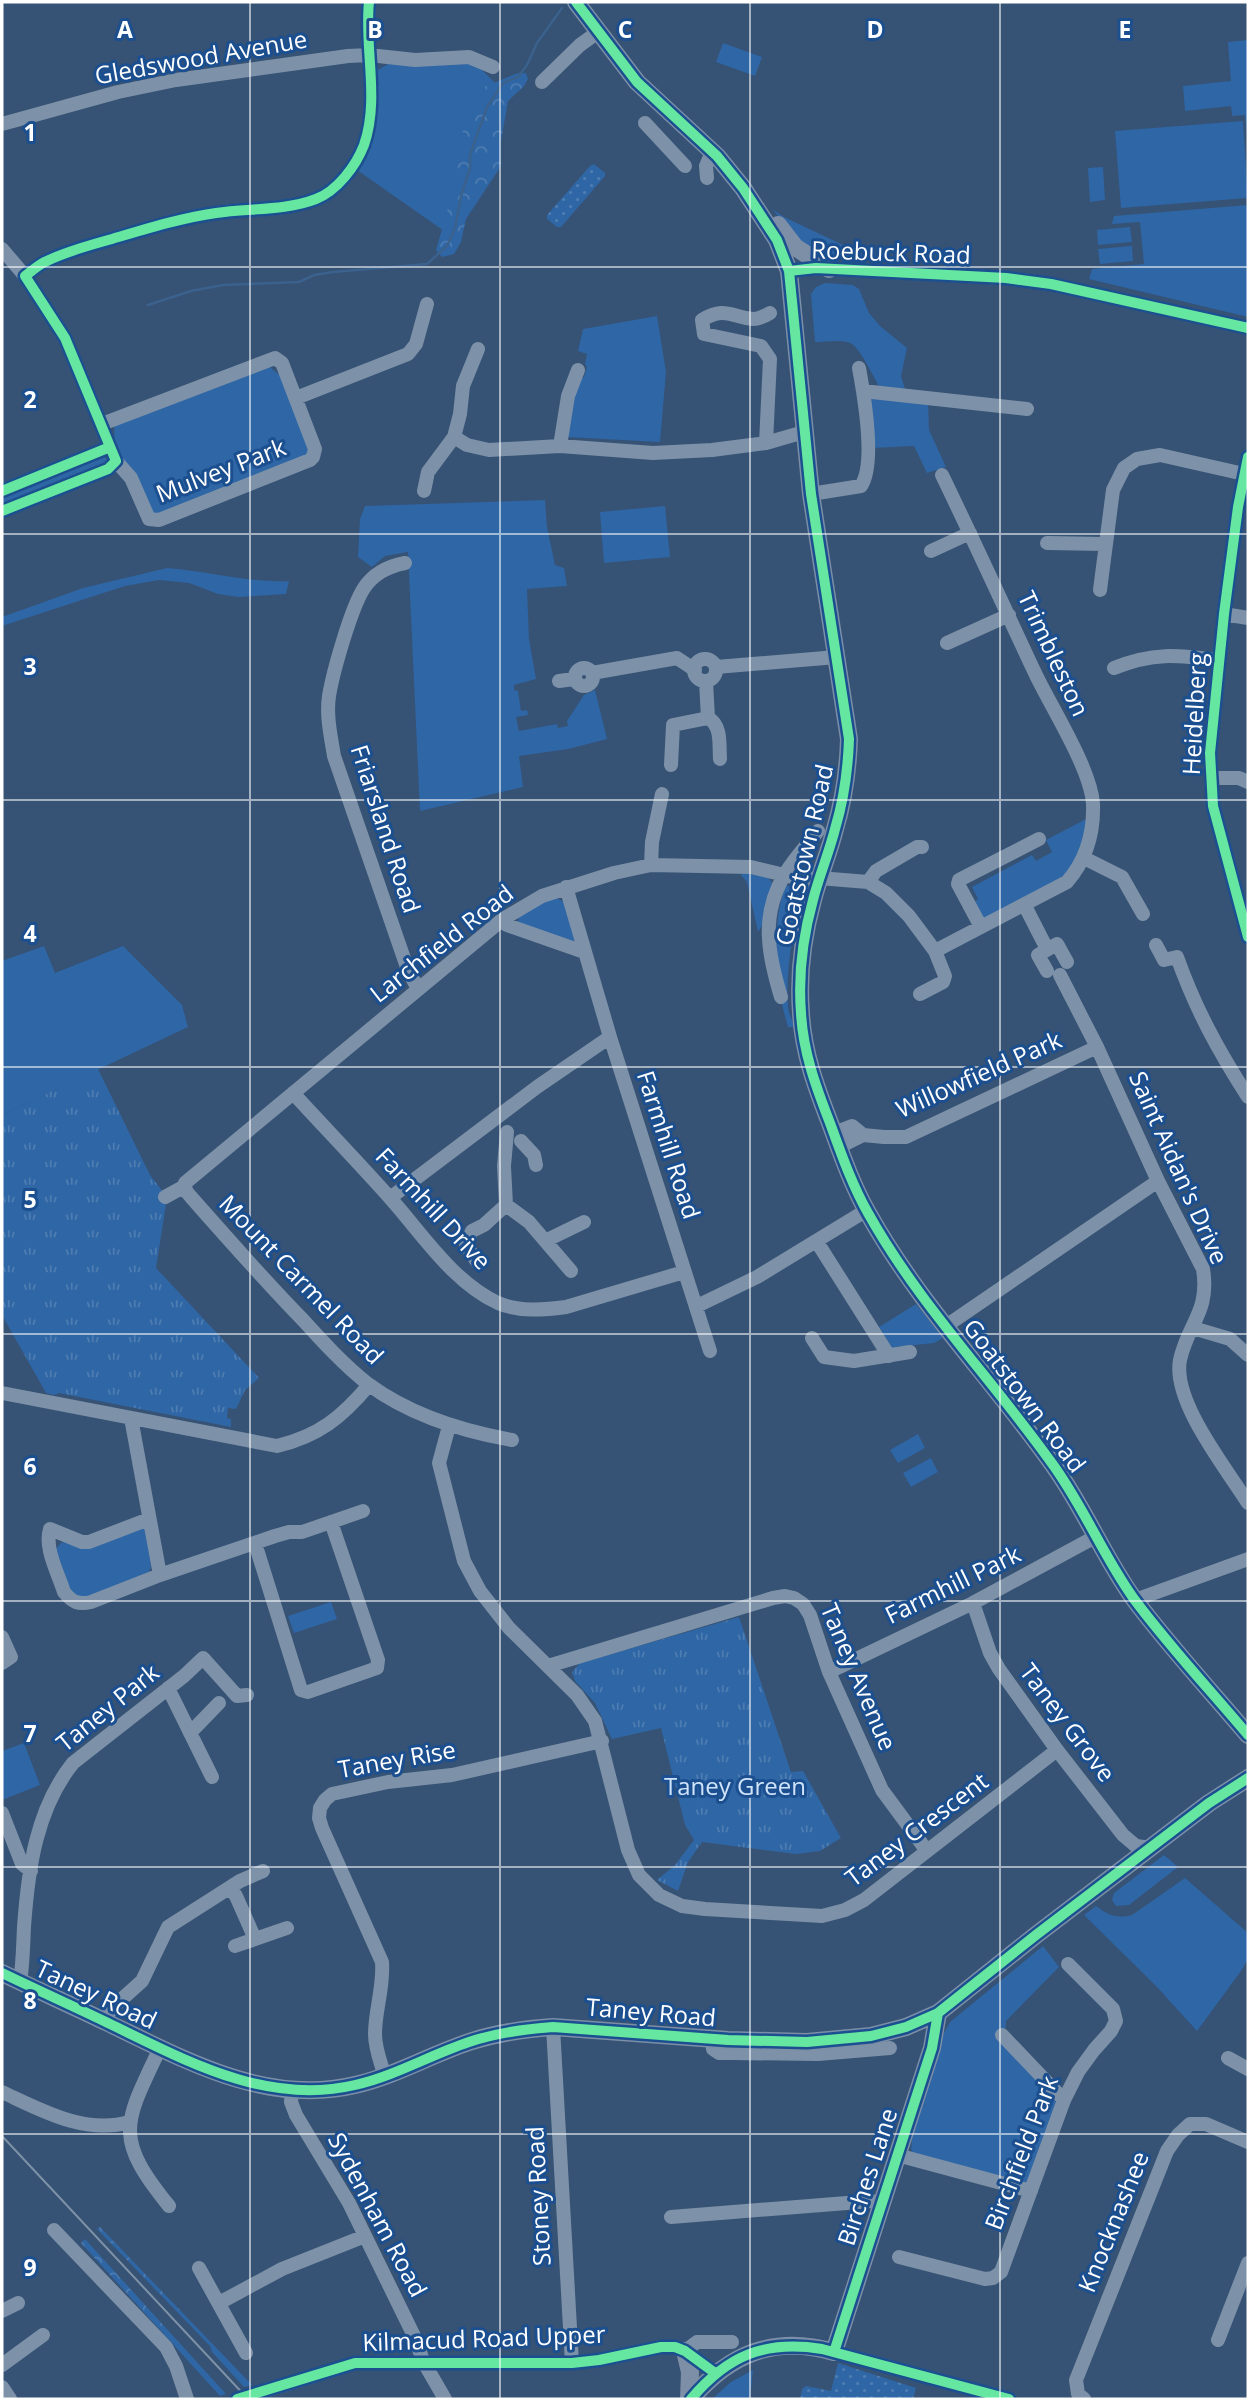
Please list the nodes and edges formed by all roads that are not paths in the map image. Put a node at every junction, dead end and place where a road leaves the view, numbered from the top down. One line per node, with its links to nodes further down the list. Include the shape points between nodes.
1 (369, 2): 4 (street)
2 (576, 2): 3 (main road, Roebuck Road)
3 (598, 32): 6 (street); 7 (main road, Roebuck Road, via 637,82)
4 (369, 55): 5 (street, Gledswood Avenue, via 415,60 470,57); 8 (street, Gledswood Avenue, via 176,80); 16 (street, via 370,102 363,145 337,185 317,199 174,222 45,261)
5 (493, 66)
6 (542, 82)
7 (671, 115): 9 (main road, Roebuck Road); 10 (street, via 649,128)
8 (2, 124)
9 (712, 152): 11 (street); 12 (main road, Roebuck Road)
10 (685, 166)
11 (707, 178)
12 (759, 209): 14 (main road, via 795,247); 15 (main road, Roebuck Road)
13 (2, 249): 16 (street)
14 (829, 269): 15 (street, Roebuck Road); 19 (street, Roebuck Road, via 1051,284)
15 (789, 271): 27 (main road, Goatstown Road)
16 (25, 276): 26 (street, via 65,338)
17 (427, 304): 24 (street, via 416,344 408,354)
18 (770, 313): 29 (street, via 756,319 725,312 702,320 704,334 761,346 770,359)
19 (1248, 328)
20 (478, 349): 28 (street, via 463,386)
21 (859, 368): 23 (street)
22 (578, 370): 30 (street, via 568,396)
23 (863, 391): 25 (street); 37 (street, via 869,463 866,479 861,486)
24 (296, 398): 26 (street, Mulvey Park, via 282,363 275,358); 31 (street, Mulvey Park, via 315,449 310,460 159,520 147,516 131,478)
25 (1027, 408)
26 (102, 424): 31 (street, Mulvey Park)
27 (803, 432): 29 (street); 37 (main road, Goatstown Road)
28 (454, 437): 30 (street, via 489,450); 36 (street, via 428,472)
29 (766, 443): 30 (street, via 653,453)
30 (560, 446)
31 (113, 454): 35 (street); 39 (street, via 108,469)
32 (1248, 457): 33 (street, Heidelberg)
33 (1244, 474): 38 (street, Heidelberg); 42 (street, via 1160,455 1137,459 1124,467 1113,489)
34 (942, 475): 40 (street, Trimbleston)
35 (2, 491)
36 (424, 491)
37 (811, 494): 50 (main road, Goatstown Road)
38 (1243, 508): 46 (street, Heidelberg)
39 (2, 511)
40 (970, 533): 43 (street); 47 (street, Trimbleston)
41 (1047, 543): 42 (street)
42 (1105, 544): 45 (street)
43 (931, 551)
44 (405, 563): 82 (street, Friarsland Road, via 384,569 365,587 355,607 329,697 329,724 334,756)
45 (1100, 590)
46 (1224, 614): 48 (street); 51 (street, Heidelberg)
47 (1009, 615): 49 (street); 66 (street, Trimbleston, via 1086,776 1093,803)
48 (1248, 618)
49 (947, 643)
50 (836, 657): 52 (street); 69 (main road, Goatstown Road, via 849,738 848,769)
51 (1218, 660): 53 (street, via 1172,654 1134,659); 60 (street, Heidelberg)
52 (716, 667): 54 (street, via 702,660); 56 (street, via 714,677)
53 (1114, 668)
54 (695, 670): 55 (street, via 677,658 592,673 582,668 574,679); 56 (street, via 697,677)
55 (559, 681)
56 (706, 681): 57 (street)
57 (708, 718): 58 (street, via 717,724); 59 (street, via 673,719)
58 (720, 759)
59 (671, 765)
60 (1212, 778): 61 (street); 76 (street, Heidelberg, via 1213,806)
61 (1248, 782)
62 (662, 794): 67 (street)
63 (818, 831): 68 (street)
64 (1039, 839): 75 (street, via 959,880)
65 (922, 847): 70 (street, via 876,871)
66 (1084, 859): 72 (street, Trimbleston, via 1067,882); 73 (street, via 1122,877)
67 (651, 865): 68 (street, Larchfield Road, via 751,867); 71 (street, Larchfield Road)
68 (785, 874): 69 (street, Larchfield Road); 86 (street, via 774,895 768,932)
69 (819, 878): 70 (street); 91 (main road, Goatstown Road, via 804,945 801,1015 806,1055)
70 (868, 882): 79 (street, via 909,916)
71 (566, 887): 74 (street, Larchfield Road); 80 (street, Farmhill Road)
72 (1025, 906): 75 (street, Trimbleston); 78 (street)
73 (1143, 914)
74 (503, 919): 80 (street, via 508,925); 83 (street, Larchfield Road)
75 (981, 927): 79 (street, Trimbleston)
76 (1248, 937)
77 (1156, 945): 90 (street, via 1164,960 1177,957 1193,1001)
78 (1047, 949): 81 (street, via 1038,955); 81 (street, via 1057,944)
79 (935, 951): 85 (street, via 943,982)
80 (584, 952): 87 (street, Farmhill Road)
81 (1058, 969): 88 (street, Saint Aidan's Drive)
82 (408, 970): 83 (street); 84 (street, Friarsland Road)
83 (430, 979): 84 (street, Larchfield Road)
84 (418, 989): 89 (street, Larchfield Road)
85 (920, 994)
86 (781, 996)
87 (610, 1037): 96 (street); 104 (street, Farmhill Road)
88 (1097, 1047): 91 (street, Willowfield Park, via 906,1137 863,1135 852,1126); 93 (street, Saint Aidan's Drive)
89 (293, 1093): 94 (street, Larchfield Road); 96 (street, Farmhill Drive)
90 (1248, 1097)
91 (836, 1140): 98 (main road, Goatstown Road)
92 (536, 1165): 97 (street, via 534,1155 515,1136 504,1166)
93 (1158, 1181): 106 (street); 107 (street, Saint Aidan's Drive, via 1203,1269 1202,1306)
94 (185, 1185): 95 (street, Larchfield Road); 113 (street, Mount Carmel Road, via 191,1198 289,1307)
95 (165, 1197)
96 (390, 1198): 104 (street, Farmhill Drive, via 472,1287 510,1307 566,1307)
97 (506, 1205): 100 (street); 102 (street, via 472,1231 466,1245)
98 (866, 1210): 101 (street); 106 (main road, Goatstown Road, via 907,1276)
99 (584, 1222): 100 (street)
100 (547, 1240): 103 (street)
101 (817, 1242): 105 (street); 112 (street)
102 (478, 1263)
103 (571, 1271)
104 (684, 1272): 105 (street, Farmhill Road)
105 (697, 1306): 109 (street, Farmhill Road)
106 (947, 1326): 122 (main road, Goatstown Road, via 1056,1467)
107 (1193, 1328): 111 (street, via 1230,1339); 118 (street, Saint Aidan's Drive, via 1179,1376 1186,1402)
108 (812, 1338): 112 (street, via 824,1357 854,1361)
109 (710, 1351)
110 (910, 1352): 112 (street)
111 (1248, 1355)
112 (889, 1356)
113 (369, 1385): 115 (street, via 344,1412 311,1436 277,1446); 116 (street, Mount Carmel Road)
114 (2, 1393): 115 (street)
115 (131, 1418): 120 (street)
116 (449, 1426): 117 (street, Mount Carmel Road); 130 (street, Taney Crescent, via 439,1463 464,1561 509,1628)
117 (512, 1440)
118 (1248, 1503)
119 (363, 1511): 121 (street)
120 (149, 1519): 125 (street); 125 (street, via 89,1542 50,1529 47,1537 64,1592 75,1602 91,1602)
121 (331, 1522): 123 (street); 123 (street, via 377,1668 308,1692 302,1690)
122 (1096, 1537): 126 (main road, Goatstown Road); 127 (street, Farmhill Park)
123 (255, 1543): 125 (street)
124 (1248, 1559): 126 (street)
125 (160, 1575)
126 (1135, 1600): 136 (main road, Goatstown Road)
127 (973, 1603): 131 (street, Farmhill Park); 138 (street, Taney Grove, via 999,1669)
128 (2, 1637): 129 (street, via 11,1657)
129 (2, 1663)
130 (548, 1666): 131 (street, Taney Avenue, via 785,1596 803,1604 810,1615); 137 (street, Taney Crescent, via 588,1708)
131 (830, 1672): 145 (street, Taney Avenue, via 882,1790)
132 (168, 1688): 133 (street, Taney Park, via 202,1658 237,1696); 135 (street); 146 (street, Taney Park, via 79,1757 61,1777 48,1801)
133 (247, 1695)
134 (219, 1703): 135 (street)
135 (190, 1732): 140 (street)
136 (1248, 1735)
137 (602, 1741): 145 (street, Taney Crescent, via 628,1850 639,1875 660,1895 682,1906 822,1916 864,1900); 166 (street, Taney Rise, via 452,1775 388,1782 332,1794 324,1800 319,1818 322,1828 382,1962 375,2031)
138 (1057, 1750): 144 (street, Taney Grove, via 1123,1835 1136,1846); 145 (street, Taney Crescent)
139 (1248, 1768): 142 (main road)
140 (212, 1777)
141 (1248, 1778): 142 (main road, Taney Road)
142 (1226, 1791): 144 (main road, Taney Road)
143 (2, 1813): 146 (street, via 22,1864)
144 (1151, 1848): 155 (main road, Taney Road)
145 (927, 1851)
146 (31, 1871): 154 (street, Taney Park)
147 (263, 1871): 148 (street)
148 (230, 1888): 150 (street); 156 (street, via 168,1927 142,1981 111,2008)
149 (287, 1928): 150 (street)
150 (255, 1939): 151 (street)
151 (235, 1945)
152 (1068, 1964): 169 (street, Birchfield Park, via 1113,2010 1116,2021 1078,2072)
153 (2, 1973): 154 (main road, Taney Road)
154 (20, 1982): 156 (main road, Taney Road)
155 (938, 2013): 158 (main road, Taney Road); 163 (main road, Birches Lane)
156 (104, 2021): 161 (main road, Taney Road)
157 (552, 2026): 160 (main road, Taney Road); 166 (main road, Taney Road, via 470,2042); 192 (street, Stoney Road)
158 (906, 2027): 160 (main road, Taney Road, via 871,2036 807,2042); 163 (main road)
159 (1002, 2035): 169 (street)
160 (712, 2039): 162 (street, via 713,2049 719,2053 818,2054)
161 (160, 2048): 167 (main road, Taney Road, via 236,2079); 170 (street)
162 (890, 2048)
163 (932, 2048): 172 (main road, Birches Lane)
164 (1228, 2057): 165 (street)
165 (1248, 2069)
166 (385, 2077): 167 (main road, Taney Road, via 326,2089)
167 (292, 2090): 178 (street, Sydenham Road, via 296,2115)
168 (2, 2092): 170 (street, via 75,2122 108,2127)
169 (1064, 2100): 173 (street, Birchfield Park)
170 (129, 2122): 175 (street, via 132,2152)
171 (1248, 2142): 202 (street, Knocknashee, via 1206,2124 1190,2124 1167,2151 1076,2379 1078,2394)
172 (897, 2155): 173 (street); 174 (main road, Birches Lane)
173 (1031, 2191): 179 (street, Birchfield Park, via 1001,2272 993,2278)
174 (882, 2203): 176 (street); 189 (main road, Birches Lane)
175 (169, 2206)
176 (671, 2217)
177 (54, 2230): 197 (street, via 166,2347)
178 (365, 2236): 183 (street, via 282,2269); 191 (street, Sydenham Road)
179 (899, 2257)
180 (1248, 2263): 186 (street)
181 (199, 2267): 183 (street)
182 (18, 2303): 184 (street)
183 (219, 2303): 190 (street)
184 (2, 2311)
185 (43, 2335): 193 (street)
186 (1218, 2340)
187 (732, 2342): 188 (street, Kilmacud Road Upper, via 697,2342)
188 (685, 2351): 192 (street, Kilmacud Road Upper, via 661,2347); 194 (street); 200 (main road)
189 (834, 2352): 194 (main road, via 779,2347 740,2357); 201 (street)
190 (246, 2353)
191 (423, 2361): 192 (street, Kilmacud Road Upper); 198 (street, Kilmacud Road Upper, bridge, via 355,2363); 199 (street, Sydenham Road)
192 (572, 2362)
193 (2, 2365)
194 (715, 2373): 200 (main road)
195 (2, 2387): 196 (street)
196 (10, 2399)
197 (187, 2399)
198 (237, 2399)
199 (445, 2399)
200 (690, 2399)
201 (1009, 2399)
202 (1084, 2399)

